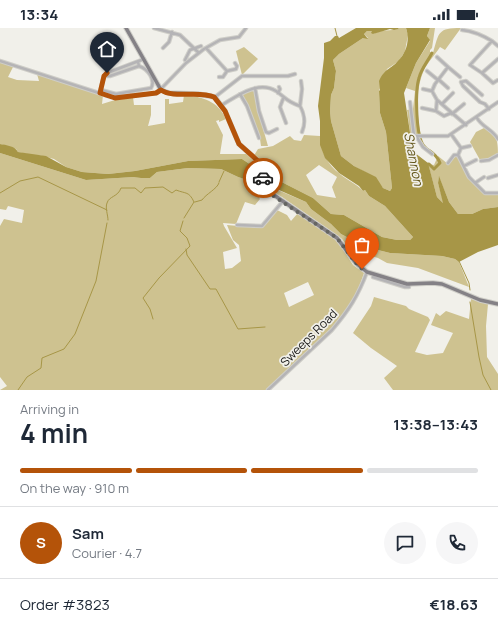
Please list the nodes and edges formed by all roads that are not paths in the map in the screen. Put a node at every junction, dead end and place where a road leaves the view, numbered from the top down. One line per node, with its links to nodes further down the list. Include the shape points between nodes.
1 (126, 28): 14 (main road)
2 (154, 28): 5 (street)
3 (246, 28): 11 (street, via 239,37 220,40)
4 (462, 30): 6 (street, via 478,33)
5 (172, 32): 9 (street, via 169,42); 10 (street, via 180,35)
6 (492, 41): 8 (street); 24 (street, via 470,65)
7 (201, 46): 10 (street)
8 (498, 46)
9 (163, 48)
10 (194, 48): 12 (street); 16 (street)
11 (206, 48): 12 (street); 23 (street)
12 (199, 52): 36 (street)
13 (436, 57): 21 (street)
14 (144, 59): 18 (street); 36 (main road)
15 (498, 59): 24 (street)
16 (185, 60)
17 (0, 61): 38 (street)
18 (138, 62): 20 (street); 26 (street, via 112,70)
19 (235, 64): 23 (street, via 236,69)
20 (140, 66): 26 (street); 38 (street, via 153,80 151,88 116,94)
21 (448, 67): 28 (street); 29 (street)
22 (427, 70): 29 (street)
23 (227, 71): 27 (street, via 223,78)
24 (482, 73): 30 (street, via 493,83)
25 (295, 74): 43 (street, via 242,76)
26 (104, 76): 38 (street)
27 (219, 77)
28 (460, 77)
29 (438, 80): 34 (street); 37 (street)
30 (498, 80)
31 (301, 81): 51 (street)
32 (279, 87): 39 (street)
33 (256, 88): 39 (street, via 270,89); 41 (street); 59 (street, via 259,111 266,132)
34 (448, 88)
35 (423, 89): 37 (street)
36 (161, 90): 38 (street, via 156,93 115,98); 43 (main road)
37 (432, 91): 45 (street)
38 (100, 92)
39 (278, 93): 44 (street)
40 (453, 93): 48 (street)
41 (240, 94): 50 (street); 63 (street)
42 (482, 95): 53 (street, via 466,81 461,82)
43 (215, 97): 50 (main road)
44 (283, 99): 51 (street); 57 (street, via 280,108)
45 (437, 100): 48 (street); 54 (street)
46 (410, 102): 62 (street)
47 (498, 102): 53 (street)
48 (442, 104): 55 (street)
49 (464, 104): 55 (street)
50 (222, 105): 79 (main road, via 239,144 257,159 268,191)
51 (300, 106): 60 (street, via 304,119)
52 (422, 108): 54 (street)
53 (489, 109): 56 (street)
54 (436, 111): 55 (street, via 444,116)
55 (452, 113): 58 (street)
56 (477, 118): 58 (street); 64 (street, via 481,125 491,129)
57 (286, 123)
58 (466, 125): 61 (street)
59 (278, 130)
60 (302, 132)
61 (452, 134): 62 (street); 66 (street)
62 (416, 136): 67 (street, via 423,147)
63 (259, 138)
64 (498, 139)
65 (470, 146): 66 (street)
66 (461, 148): 68 (street)
67 (432, 154)
68 (458, 155): 72 (street, via 454,155); 73 (street)
69 (498, 155): 71 (street)
70 (476, 160): 73 (street)
71 (481, 161)
72 (448, 163)
73 (464, 166): 77 (street, via 468,177)
74 (498, 175): 76 (street)
75 (484, 177): 77 (street)
76 (488, 178)
77 (475, 183): 78 (street, via 485,193)
78 (498, 193)
79 (284, 201): 80 (street, via 262,226); 81 (main road, via 337,238 356,263)
80 (237, 225)
81 (367, 272): 83 (main road); 85 (street, Sweeps Road, via 356,300 340,321)
82 (373, 277): 83 (street, via 405,287 409,287)
83 (409, 284): 84 (main road, via 442,284 475,298)
84 (498, 304)
85 (268, 390)

